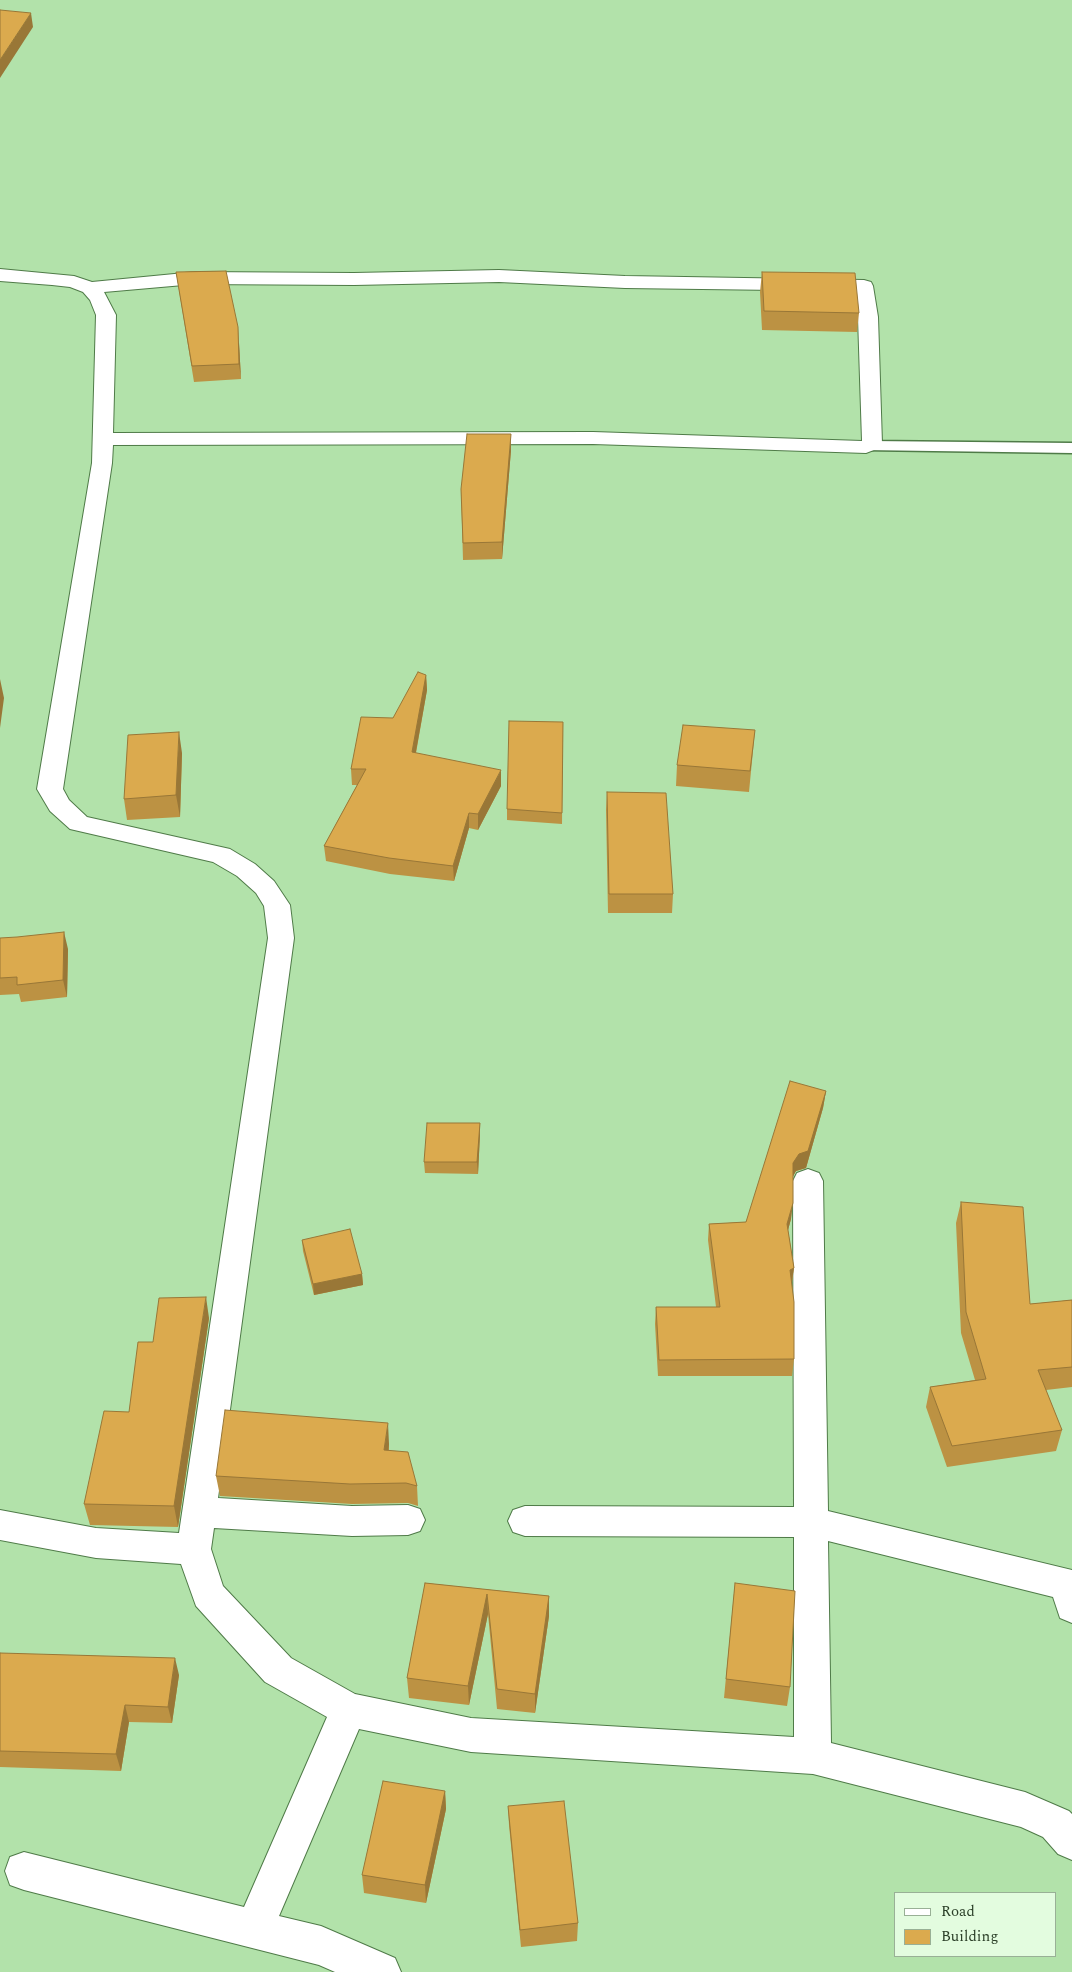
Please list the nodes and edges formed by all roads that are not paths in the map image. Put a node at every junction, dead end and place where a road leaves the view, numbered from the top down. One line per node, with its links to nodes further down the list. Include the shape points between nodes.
1 (0, 276): 2 (street, via 52,279)
2 (90, 288): 3 (street, via 99,298 106,315); 4 (street, via 195,278 499,276 625,282 864,286 868,317)
3 (103, 439): 4 (street, via 593,438); 7 (street, via 89,555 50,789 59,805 79,822 221,855 246,870 277,905 281,938)
4 (870, 446): 5 (lane)
5 (1072, 448)
6 (808, 1181): 10 (street)
7 (199, 1512): 8 (street, via 352,1521); 12 (street)
8 (408, 1520)
9 (525, 1521): 10 (street)
10 (811, 1522): 13 (street, via 1068,1585); 15 (street)
11 (0, 1524): 12 (street, via 96,1543)
12 (194, 1549): 14 (street, via 208,1595 278,1670)
13 (1072, 1607)
14 (349, 1710): 15 (street, via 471,1735); 18 (street)
15 (813, 1756): 16 (street, via 1025,1810 1056,1824)
16 (1072, 1841)
17 (24, 1871): 18 (street)
18 (254, 1929): 19 (street, via 321,1946)
19 (381, 1972)

